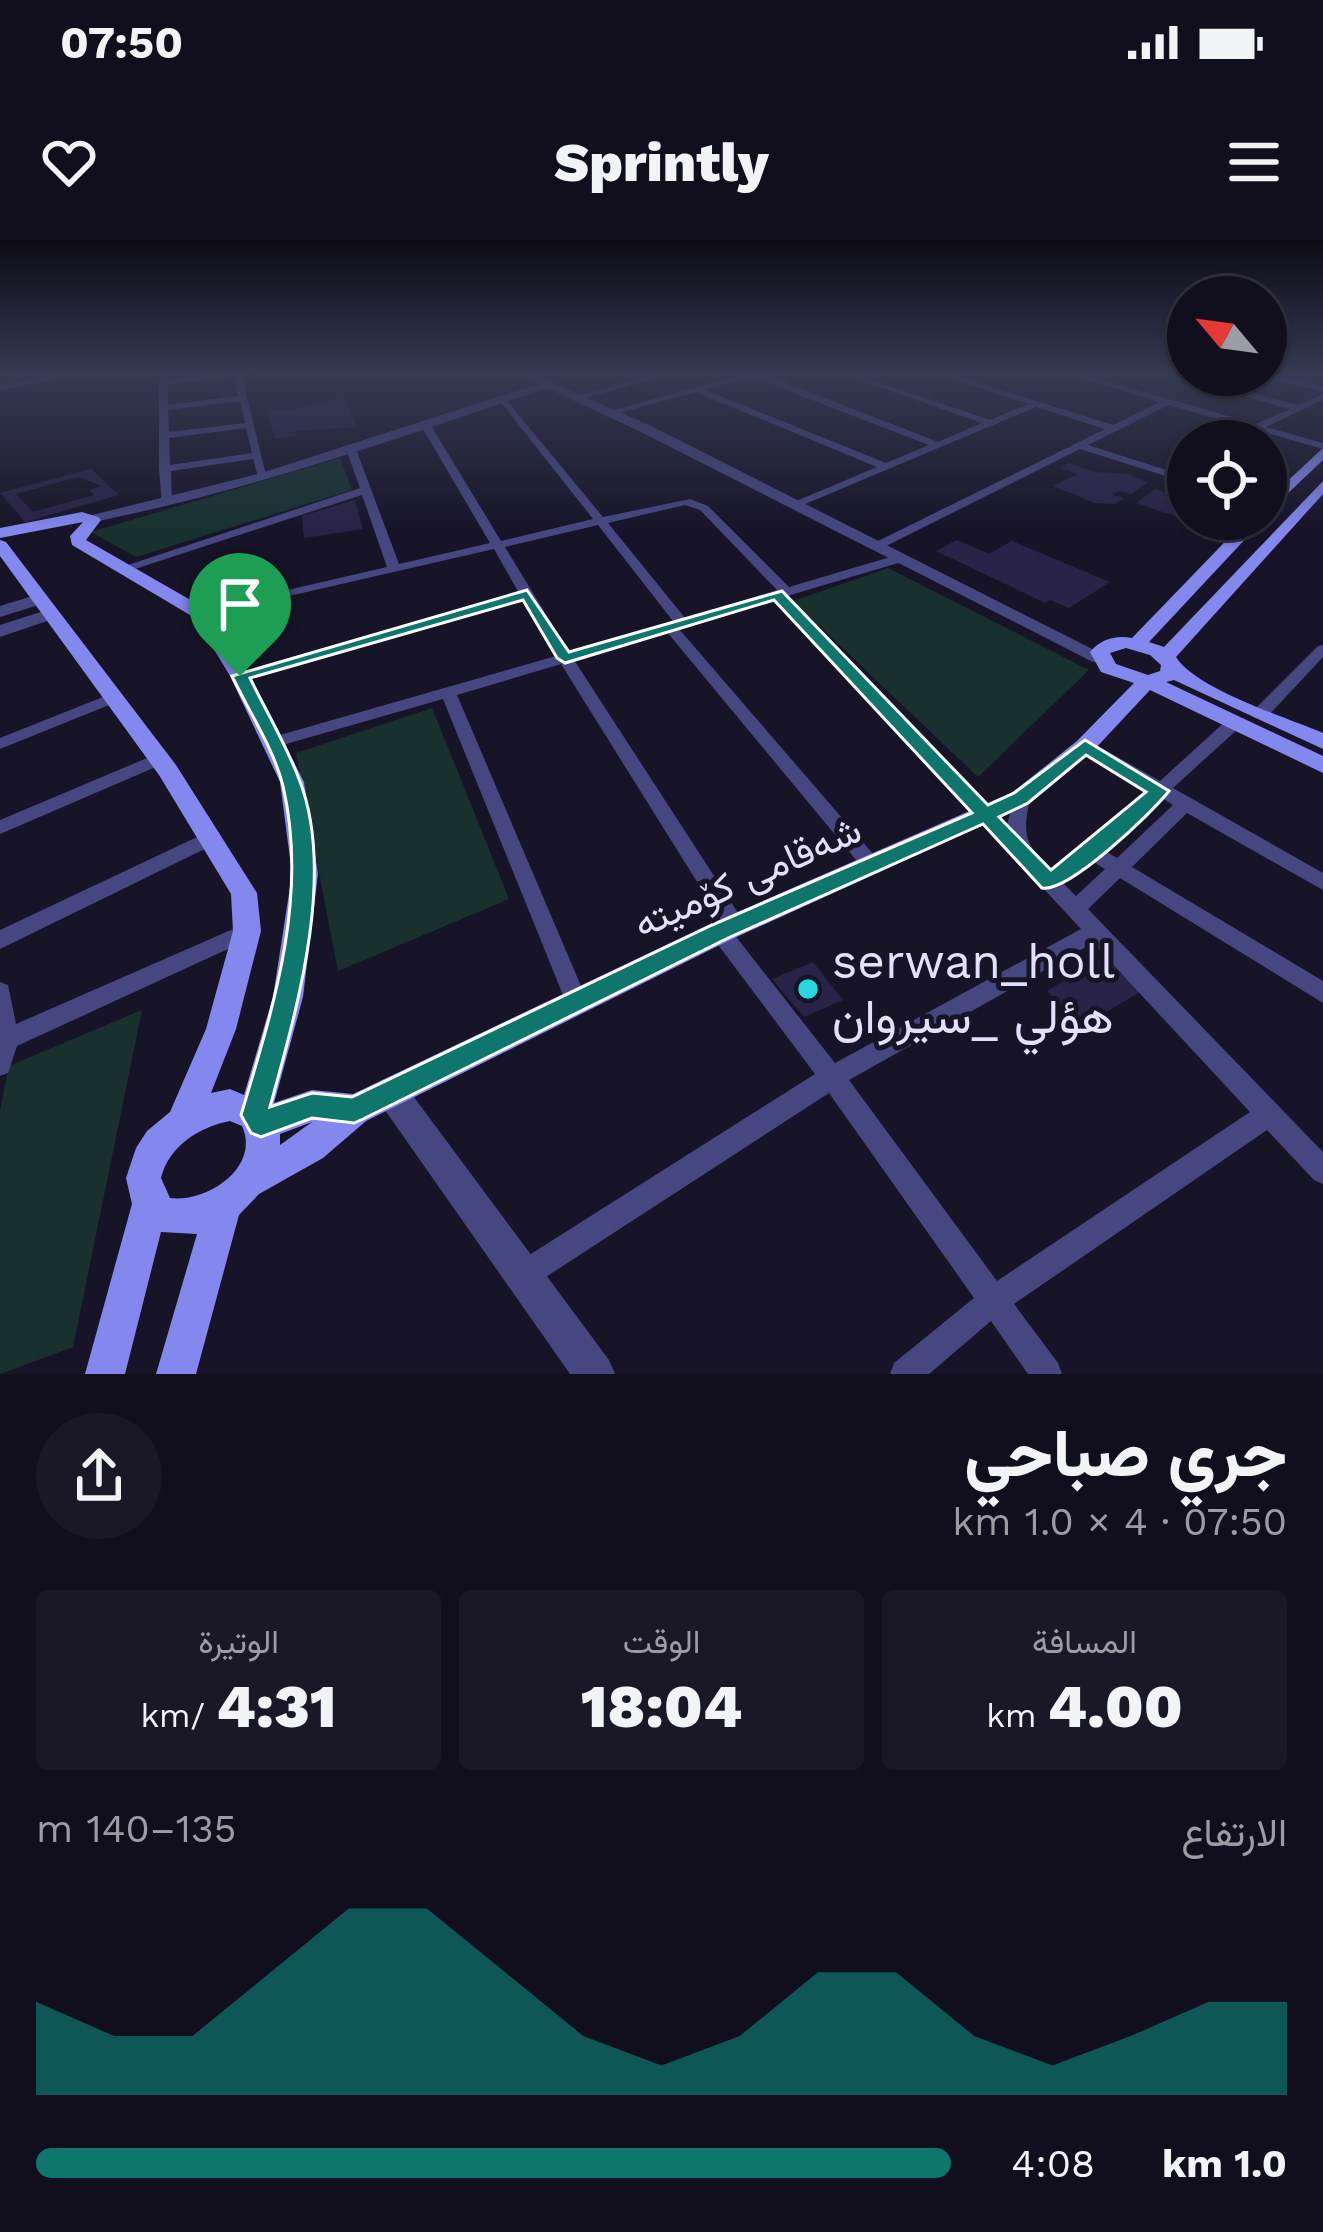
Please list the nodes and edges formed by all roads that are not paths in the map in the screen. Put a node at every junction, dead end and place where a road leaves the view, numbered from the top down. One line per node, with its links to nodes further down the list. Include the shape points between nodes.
1 (250, 425): 20 (street)
2 (164, 426): 14 (street)
3 (243, 426): 14 (street)
4 (418, 426): 18 (street)
5 (425, 426): 33 (street)
6 (524, 426): 30 (street)
7 (639, 426): 29 (street)
8 (785, 426): 21 (street)
9 (890, 426): 16 (street)
10 (983, 426): 16 (street)
11 (1104, 426): 13 (street)
12 (1120, 426): 13 (street)
13 (1114, 429): 17 (street)
14 (164, 436): 22 (street)
15 (1287, 437): 19 (street)
16 (938, 445): 21 (street)
17 (1078, 446): 23 (street); 35 (street)
18 (351, 448): 24 (street); 27 (street)
19 (1323, 449): 26 (main road)
20 (257, 455): 22 (street); 24 (street)
21 (885, 467): 29 (street)
22 (164, 469): 28 (street)
23 (1167, 474)
24 (263, 477): 28 (street)
25 (1323, 485): 50 (main road)
26 (1287, 486)
27 (366, 490): 37 (street); 38 (street)
28 (166, 503): 31 (street)
29 (798, 504): 35 (street)
30 (598, 519): 33 (street); 39 (street, via 698,503); 44 (street)
31 (86, 524): 34 (main road); 34 (main road, via 34,530); 37 (main road, via 78,542)
32 (1235, 540): 46 (main road)
33 (499, 543): 38 (street); 40 (street)
34 (2, 544): 41 (main road)
35 (878, 546): 36 (street)
36 (902, 558): 39 (street); 47 (street)
37 (124, 568): 43 (main road)
38 (394, 568): 43 (street)
39 (781, 593): 44 (street); 66 (street)
40 (527, 595): 49 (street); 51 (street)
41 (45, 607): 42 (street); 45 (street); 54 (main road)
42 (0, 612)
43 (202, 614): 51 (main road)
44 (676, 625): 49 (street); 71 (street)
45 (0, 631)
46 (1137, 644): 47 (main road); 50 (main road)
47 (1102, 652): 52 (main road, via 1116,673)
48 (1320, 657): 55 (street)
49 (565, 658): 53 (street); 76 (street)
50 (1169, 663): 52 (main road, via 1165,679); 55 (main road)
51 (240, 676): 59 (main road)
52 (1147, 681): 56 (main road); 60 (main road, شەقامی کۆمیتە)
53 (448, 693): 59 (street); 82 (street)
54 (113, 698): 58 (street); 61 (main road)
55 (1260, 714): 57 (main road)
56 (1234, 723): 62 (main road); 63 (street)
57 (1323, 742)
58 (0, 743)
59 (272, 743): 89 (main road, via 292,782 305,874 288,998)
60 (1085, 746): 63 (street); 64 (main road, شەقامی کۆمیتە)
61 (159, 759): 67 (street); 68 (main road)
62 (1323, 766)
63 (1159, 791): 65 (street); 70 (street)
64 (1021, 798): 66 (main road, شەقامی کۆمیتە); 69 (street)
65 (1184, 805): 72 (street); 74 (street)
66 (986, 815): 69 (street); 71 (main road, شەقامی کۆمیتە)
67 (0, 827)
68 (212, 837): 77 (main road, via 240,880); 79 (street)
69 (1020, 851): 73 (street)
70 (1091, 852): 72 (street); 73 (street)
71 (873, 867): 76 (main road, شەقامی کۆمیتە)
72 (1119, 869): 75 (street); 81 (street)
73 (1049, 882): 75 (street)
74 (1323, 882)
75 (1075, 909): 78 (street)
76 (727, 928): 82 (main road, شەقامی کۆمیتە); 85 (street)
77 (247, 931): 83 (street); 90 (main road)
78 (1096, 931): 85 (street); 88 (street)
79 (0, 940)
80 (0, 992): 83 (street)
81 (1323, 993)
82 (576, 1000): 86 (main road, شەقامی کۆمیتە)
83 (7, 1039): 84 (street)
84 (0, 1065)
85 (832, 1077): 94 (street); 95 (street)
86 (391, 1092): 87 (main road, شەقامی کۆمیتە); 94 (street)
87 (354, 1110): 89 (main road, شەقامی کۆمیتە, via 312,1106); 92 (main road, شەقامی کۆمیتە)
88 (1269, 1114): 91 (street); 95 (street)
89 (258, 1119): 90 (main road, via 244,1108 215,1106); 92 (main road, via 263,1150)
90 (183, 1120): 93 (main road, via 148,1162)
91 (1323, 1172)
92 (237, 1193): 93 (main road, via 190,1218); 97 (main road)
93 (150, 1205): 96 (main road)
94 (525, 1274): 98 (street)
95 (994, 1300): 99 (street); 100 (street)
96 (105, 1374)
97 (176, 1374)
98 (595, 1374)
99 (905, 1374)
100 (1048, 1374)

